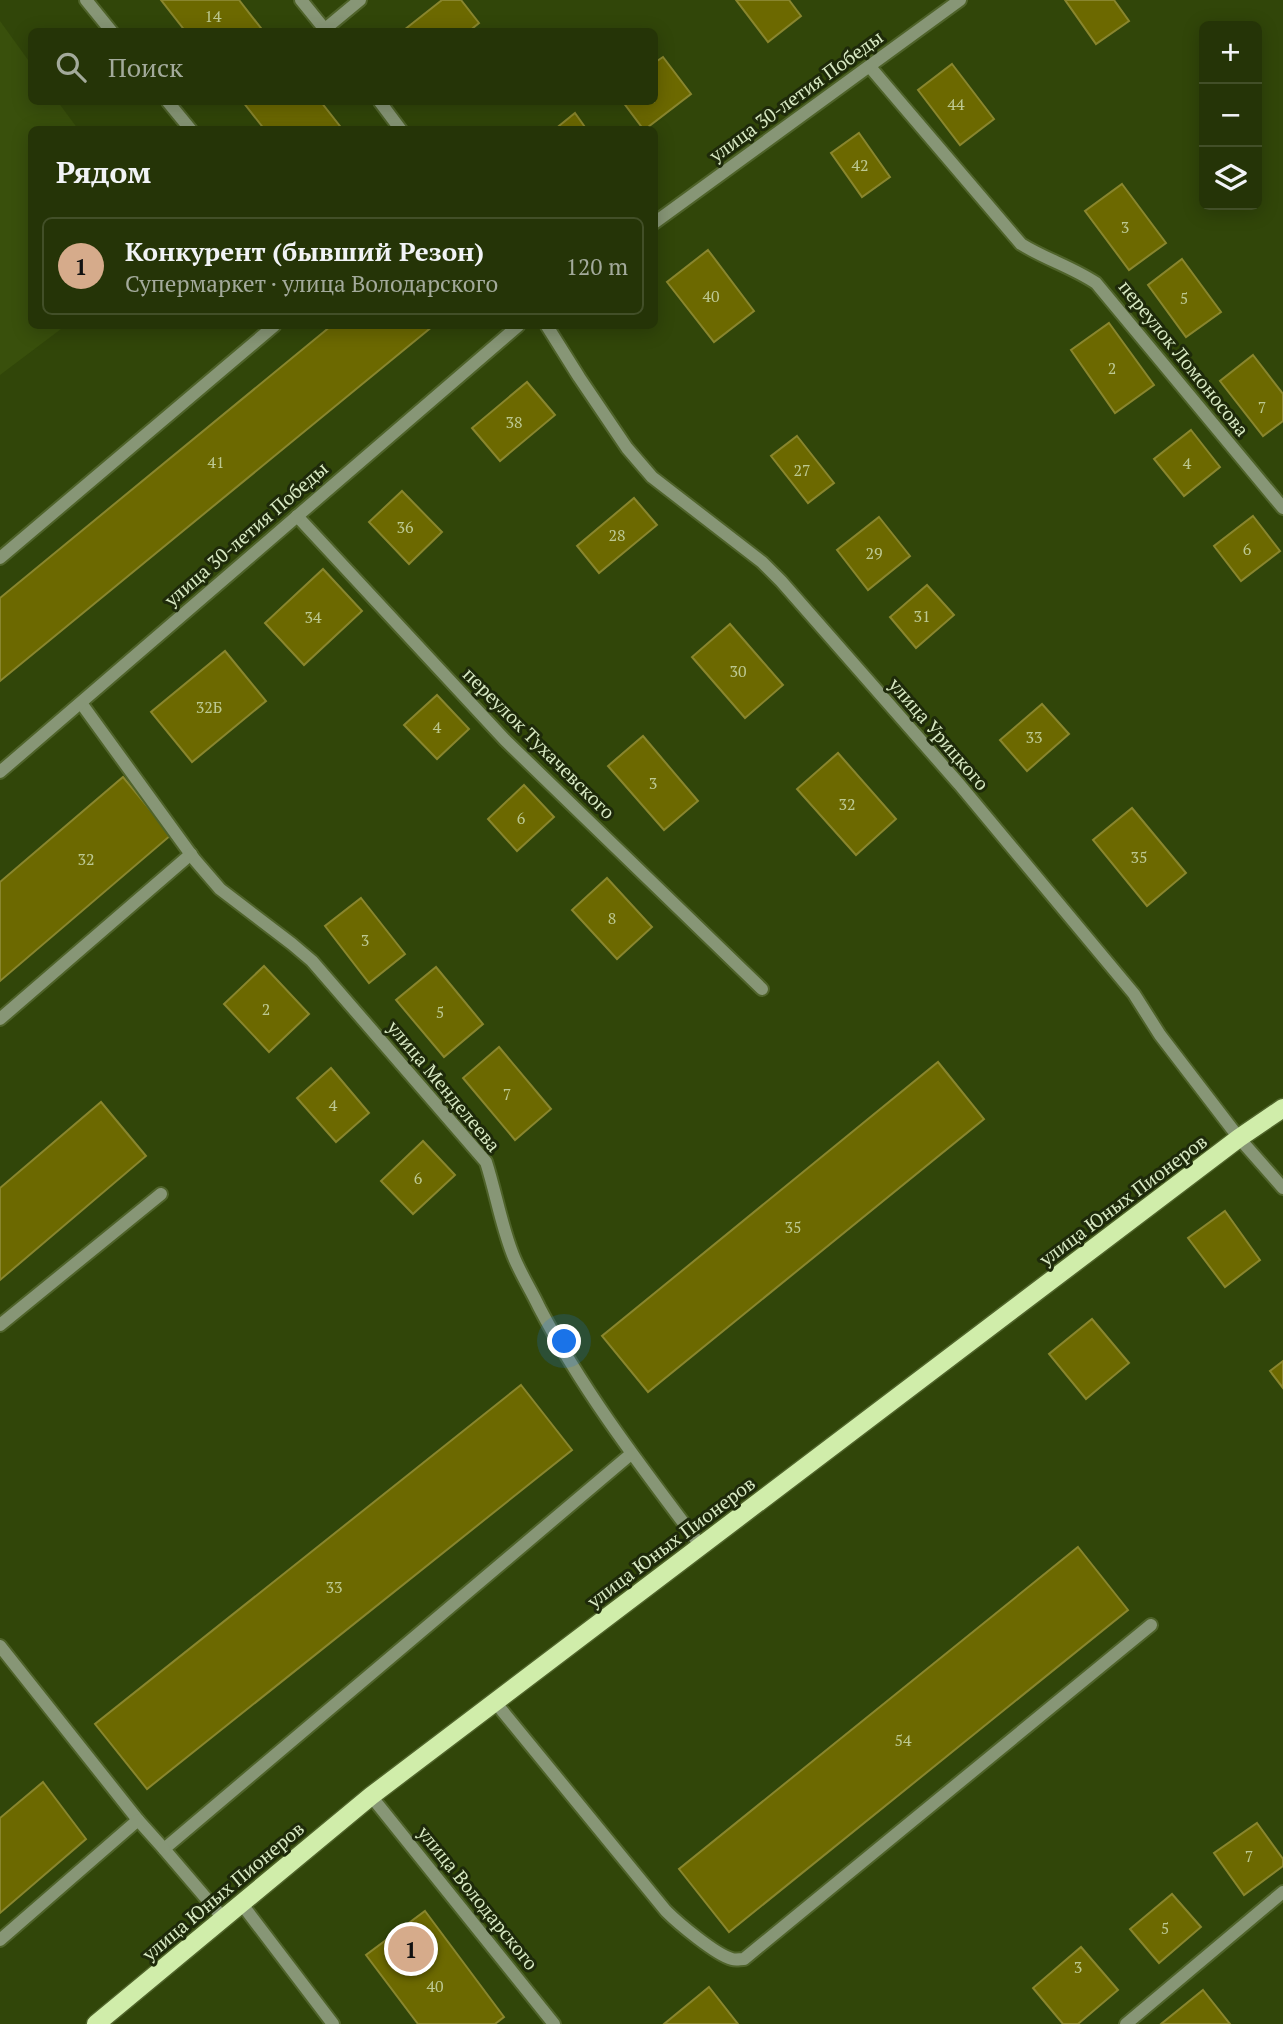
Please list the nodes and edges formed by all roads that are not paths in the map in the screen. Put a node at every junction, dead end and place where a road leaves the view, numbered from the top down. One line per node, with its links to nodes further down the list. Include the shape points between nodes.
1 (86, 0): 5 (street)
2 (301, 0): 6 (street)
3 (360, 0): 7 (street)
4 (960, 0): 8 (street, улица 30-летия Победы)
5 (109, 28)
6 (324, 28)
7 (328, 28)
8 (870, 67): 13 (street, улица 30-летия Победы); 17 (street, переулок Ломоносова, via 1021,244 1096,282)
9 (170, 105): 11 (street)
10 (382, 105): 12 (street)
11 (188, 126)
12 (398, 126)
13 (658, 220)
14 (270, 329): 19 (street)
15 (515, 329): 18 (street, улица 30-летия Победы)
16 (549, 329): 26 (street, улица Урицкого, via 652,477 781,581 1135,994 1160,1035)
17 (1283, 508)
18 (297, 516): 20 (street, улица 30-летия Победы); 23 (street, переулок Тухачевского, via 505,740)
19 (0, 558)
20 (81, 703): 21 (street, улица 30-летия Победы); 22 (street, улица Менделеева)
21 (0, 772)
22 (191, 854): 24 (street); 30 (street, улица Менделеева, via 220,889 312,961 486,1163 514,1257 562,1351)
23 (762, 989)
24 (0, 1019)
25 (1283, 1108): 26 (main road, улица Юных Пионеров)
26 (1239, 1138): 27 (street, улица Урицкого); 31 (main road, улица Юных Пионеров)
27 (1283, 1188)
28 (162, 1194): 29 (street)
29 (0, 1325)
30 (631, 1454): 31 (street, улица Менделеева); 37 (street)
31 (701, 1546): 34 (main road, улица Юных Пионеров)
32 (1151, 1625): 34 (street, via 744,1959 724,1955 666,1911)
33 (0, 1646): 36 (street)
34 (495, 1702): 35 (main road, улица Юных Пионеров)
35 (371, 1796): 39 (main road, улица Юных Пионеров); 44 (street, улица Володарского)
36 (138, 1820): 37 (street); 41 (street)
37 (164, 1849): 40 (street)
38 (1283, 1892): 45 (street)
39 (241, 1903): 40 (main road, улица Юных Пионеров); 43 (street)
40 (223, 1918): 42 (main road, улица Юных Пионеров)
41 (0, 1940)
42 (96, 2024)
43 (333, 2024)
44 (554, 2024)
45 (1126, 2024)

